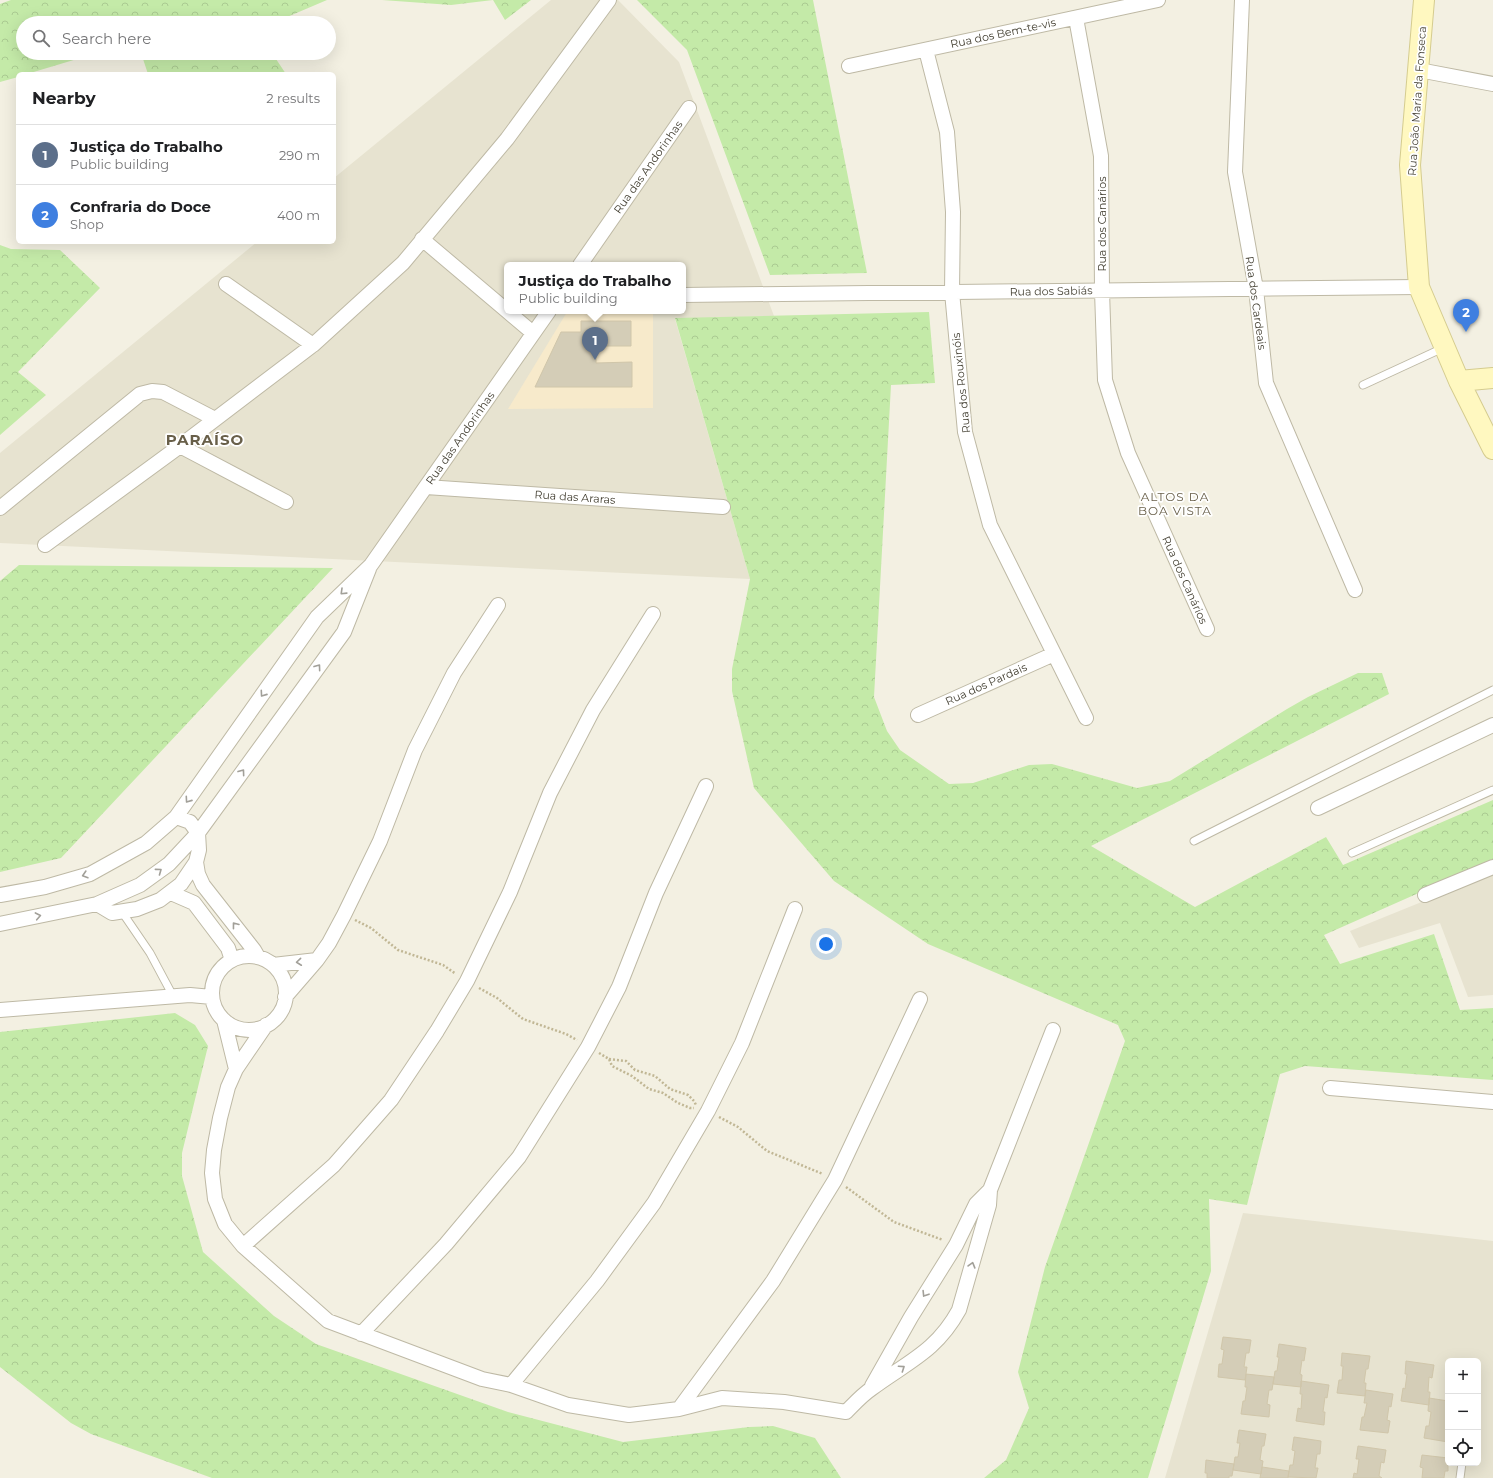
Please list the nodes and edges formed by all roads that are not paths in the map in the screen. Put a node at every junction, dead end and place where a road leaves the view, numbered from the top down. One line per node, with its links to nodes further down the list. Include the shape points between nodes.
1 (609, 0): 11 (street, via 507,139)
2 (1158, 0): 5 (street, Rua dos Bem-te-vis)
3 (1242, 0): 15 (street, Rua dos Cardeais, via 1235,172)
4 (1424, 0): 8 (main road, Rua João Maria da Fonseca)
5 (1076, 18): 6 (street, Rua dos Bem-te-vis); 16 (street, Rua dos Canários, via 1101,156)
6 (926, 50): 7 (street, Rua dos Bem-te-vis); 17 (street, Rua dos Rouxinóis, via 947,132 953,212)
7 (849, 66)
8 (1419, 70): 9 (street); 14 (main road, Rua João Maria da Fonseca, via 1410,165)
9 (1493, 84)
10 (689, 108): 12 (street, Rua das Andorinhas)
11 (422, 239): 19 (street); 23 (street, via 403,263)
12 (582, 262)
13 (226, 284): 23 (street)
14 (1419, 287): 15 (street, Rua dos Sabiás); 24 (main road, Rua João Maria da Fonseca)
15 (1256, 289): 16 (street, Rua dos Sabiás); 37 (street, Rua dos Cardeais, via 1266,382)
16 (1102, 291): 17 (street, Rua dos Sabiás); 40 (street, Rua dos Canários, via 1105,380 1128,454)
17 (952, 292): 18 (street, Rua dos Sabiás); 41 (street, Rua dos Rouxinóis, via 965,432 990,525)
18 (686, 295)
19 (504, 308)
20 (511, 314): 22 (street)
21 (546, 314): 22 (street, Rua das Andorinhas)
22 (534, 333): 31 (street, Rua das Andorinhas)
23 (314, 344): 28 (street)
24 (1444, 347): 26 (main road, Rua João Maria da Fonseca); 27 (lane)
25 (1493, 378): 26 (main road)
26 (1459, 381): 30 (main road, Rua João Maria da Fonseca)
27 (1363, 385)
28 (215, 419): 29 (street); 34 (street, via 163,392 140,394)
29 (180, 446): 32 (street); 35 (street)
30 (1493, 450)
31 (426, 487): 33 (street, Rua das Araras); 36 (street, Rua das Andorinhas)
32 (286, 502)
33 (723, 507)
34 (0, 508)
35 (45, 545)
36 (371, 565): 49 (street, one-way to 49, via 317,617); 50 (street, one-way to 36, via 344,632)
37 (1355, 590)
38 (498, 605): 64 (street, via 454,673 415,750 380,841 344,915)
39 (653, 614): 78 (street, via 593,710 550,793 510,892 467,981 437,1031 391,1100 334,1165)
40 (1207, 629)
41 (1054, 654): 43 (street, Rua dos Pardais); 44 (street, Rua dos Rouxinóis)
42 (1493, 690): 51 (lane)
43 (918, 715)
44 (1086, 718)
45 (1493, 725): 48 (street)
46 (706, 786): 79 (street, via 656,893 619,987 588,1047 519,1157 446,1244)
47 (1493, 790): 52 (lane)
48 (1318, 808)
49 (176, 818): 50 (street, via 190,822); 56 (street, one-way to 56, via 146,843 90,874 45,887)
50 (198, 833): 53 (street, via 199,850); 58 (street, one-way to 50, via 140,885 169,864)
51 (1194, 841)
52 (1352, 853)
53 (196, 862): 55 (street, via 181,884); 62 (street, one-way to 53, via 203,884)
54 (1493, 867): 57 (street)
55 (171, 893): 60 (street, via 149,905); 63 (street, via 194,903 228,948)
56 (0, 895)
57 (1425, 896)
58 (97, 904): 60 (street, via 112,913); 61 (street, one-way to 58)
59 (796, 909): 80 (street, via 742,1044 708,1111 654,1203 597,1281)
60 (122, 912): 66 (lane, via 150,953)
61 (0, 924)
62 (258, 957): 63 (street, via 240,957); 65 (street)
63 (232, 960): 67 (street, via 224,965 214,979)
64 (317, 960): 65 (street, one-way to 65); 68 (street)
65 (273, 965): 68 (street, via 283,980)
66 (172, 996): 67 (street); 70 (street)
67 (212, 997): 71 (street, via 218,1013)
68 (285, 997): 72 (street, via 279,1014)
69 (920, 999): 82 (street, via 835,1180 773,1281)
70 (0, 1010)
71 (224, 1020): 72 (street, via 231,1025 248,1029); 74 (street)
72 (266, 1025): 74 (street)
73 (1053, 1030): 77 (street)
74 (236, 1069): 78 (street, via 228,1087 220,1118 212,1173 215,1199 225,1224)
75 (1330, 1088): 76 (street)
76 (1493, 1102)
77 (990, 1190): 81 (street, one-way to 81, via 976,1204 956,1245); 81 (street, one-way to 77, via 935,1344 952,1324 964,1296 989,1205)
78 (243, 1246): 79 (street, via 328,1321)
79 (361, 1334): 80 (street, via 482,1379)
80 (511, 1385): 82 (street, via 568,1405 629,1415)
81 (870, 1390): 82 (street, via 846,1412 784,1402 722,1398)
82 (679, 1409)
83 (1462, 1466): 84 (lane)
84 (1460, 1478)

